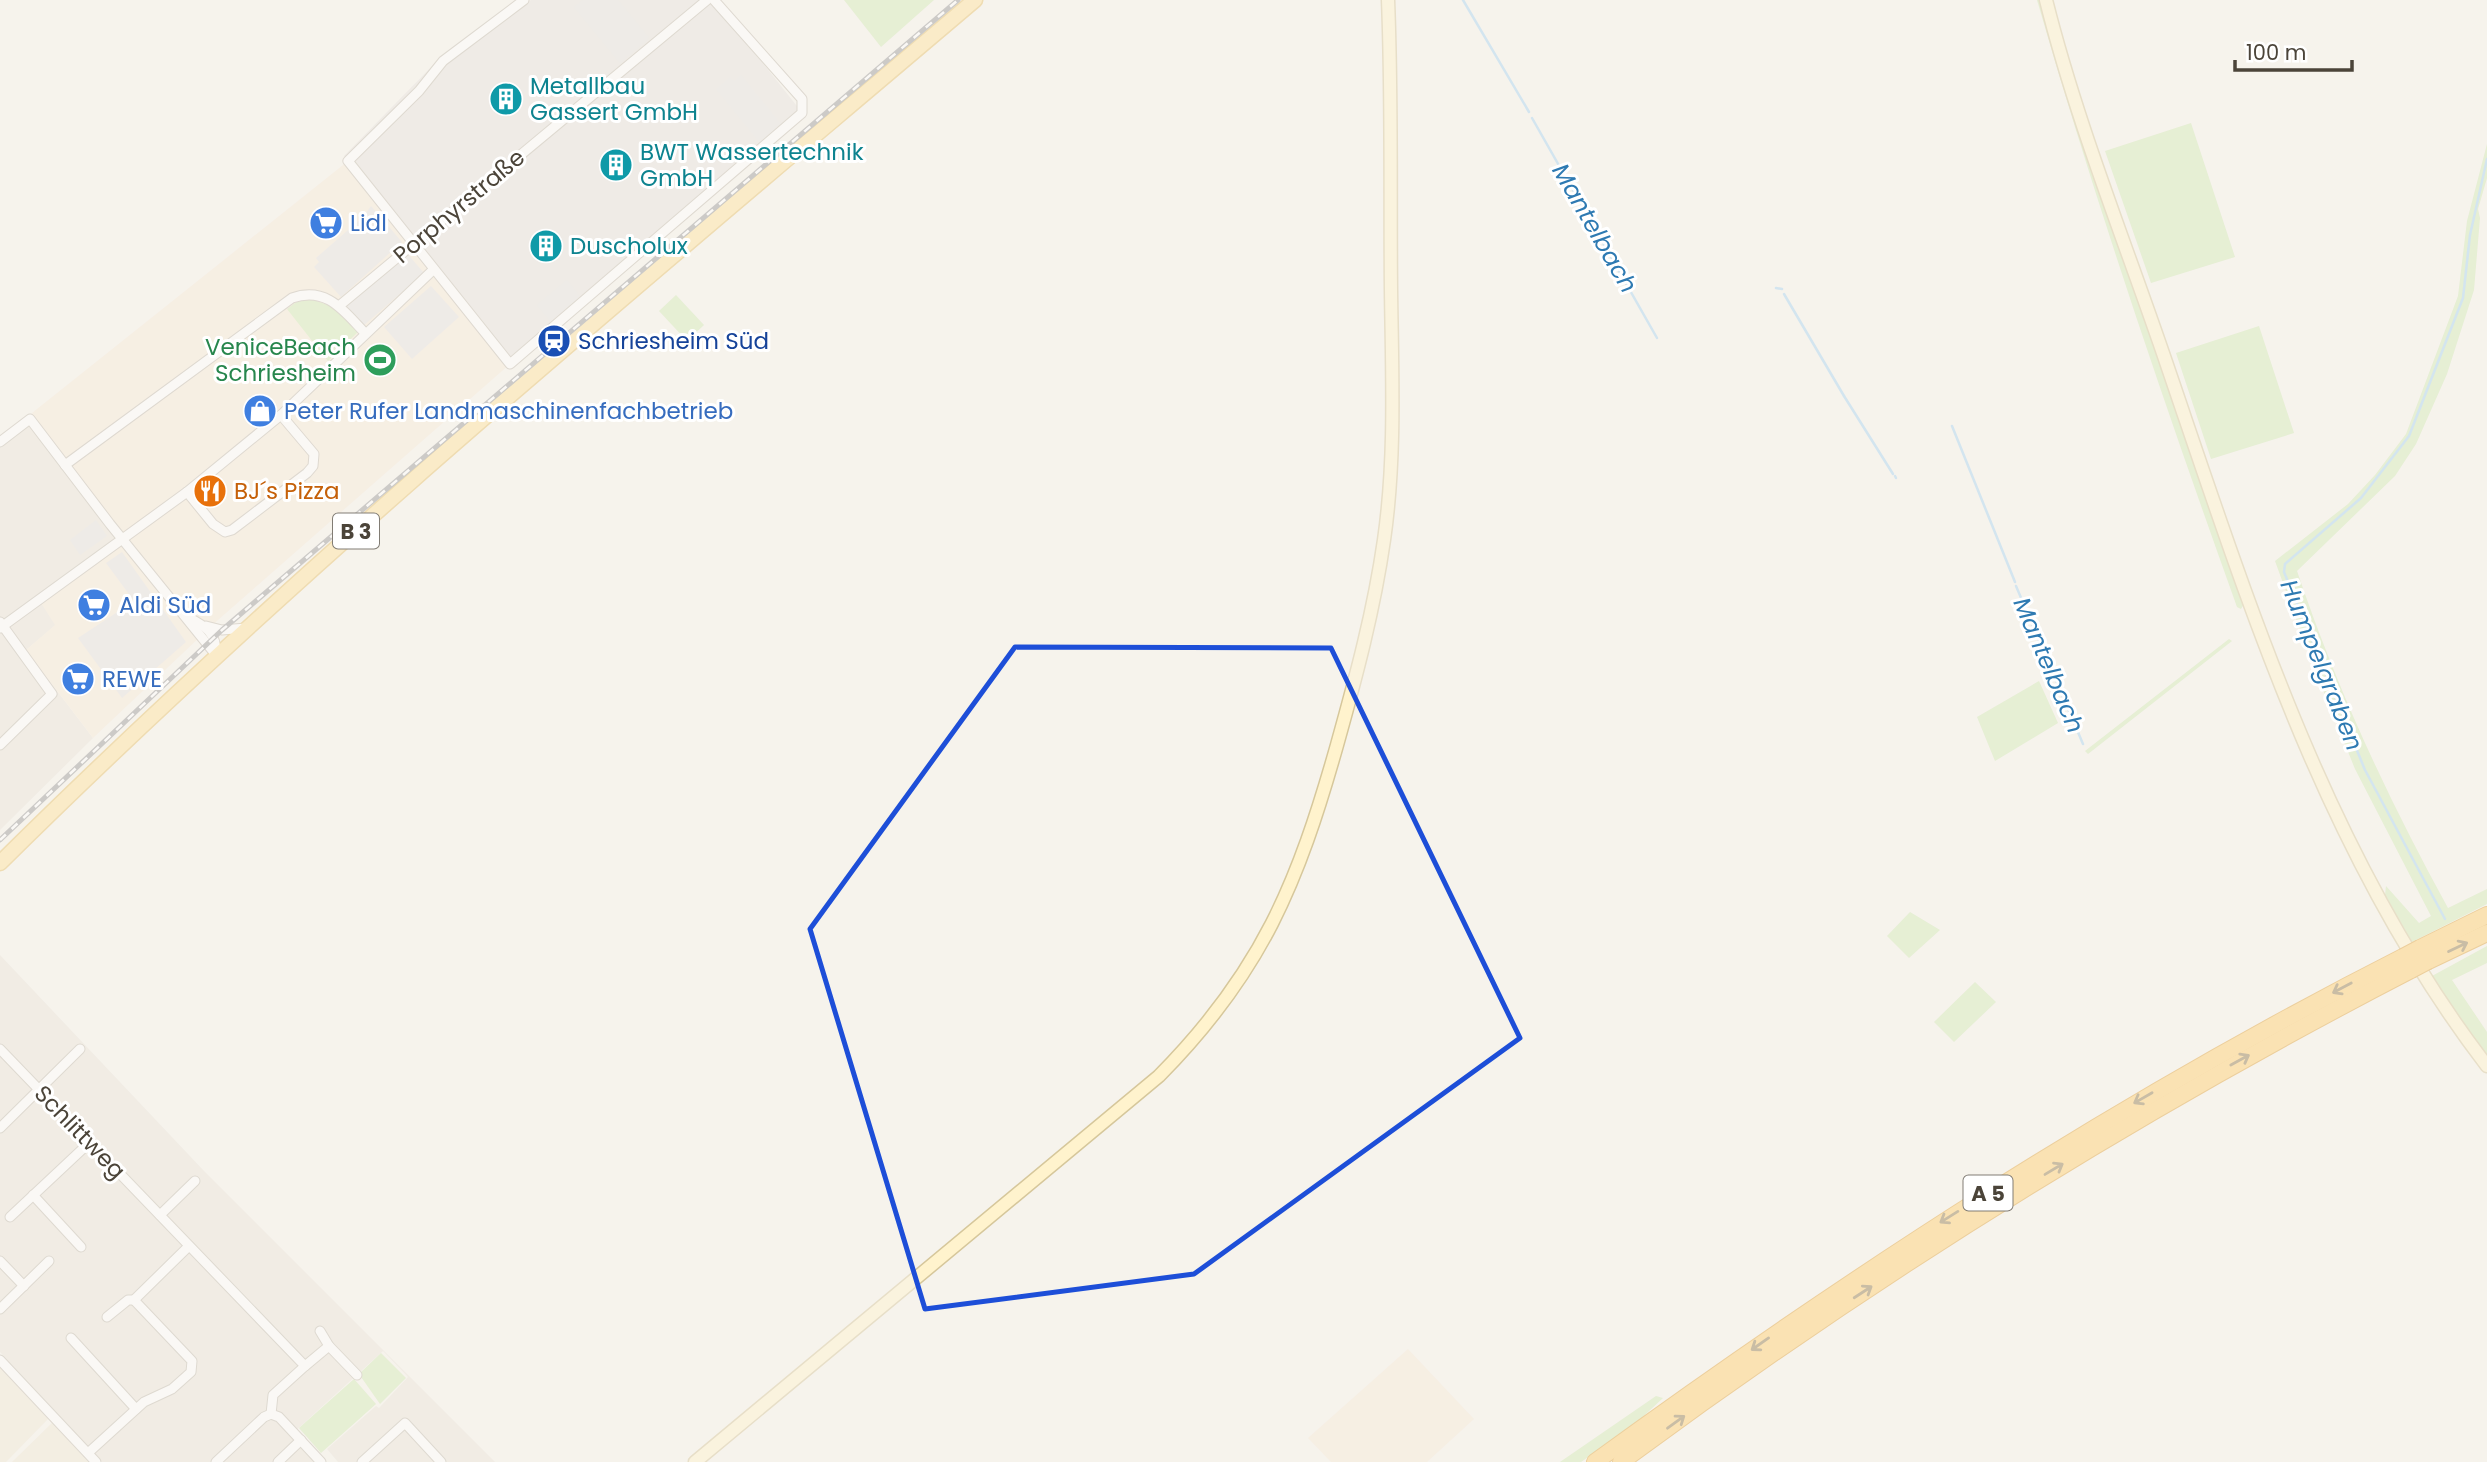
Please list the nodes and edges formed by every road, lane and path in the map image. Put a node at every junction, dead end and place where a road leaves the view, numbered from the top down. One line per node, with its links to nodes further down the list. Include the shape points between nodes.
1 (524, 0): 7 (street, via 443,61 348,161)
2 (707, 0): 7 (street, Porphyrstraße)
3 (714, 0): 8 (street, via 802,99 802,113 510,364)
4 (975, 0): 19 (main road, B 3, via 576,339)
5 (1388, 0): 61 (street, via 1392,429 1384,538 1357,670 1319,808 1275,921 1220,1007 1159,1076)
6 (2046, 0): 29 (street, via 2078,108 2240,583 2298,728 2373,888)
7 (413, 245): 8 (street); 9 (street, Porphyrstraße)
8 (433, 270): 10 (street)
9 (340, 306): 10 (street); 13 (street, via 313,294 292,298)
10 (364, 332): 11 (street)
11 (281, 415): 14 (street); 14 (street, via 314,454 307,473 225,532)
12 (0, 442): 13 (street, via 30,419)
13 (65, 465): 15 (street)
14 (187, 492): 15 (street)
15 (122, 540): 16 (street); 17 (street)
16 (181, 613): 18 (street); 20 (street)
17 (1, 625): 21 (street, via 51,694)
18 (206, 626): 19 (street); 20 (street, via 217,642)
19 (246, 628): 20 (main road, B 3)
20 (216, 655): 22 (main road, B 3)
21 (0, 745)
22 (0, 863)
23 (2487, 915): 25 (highway, A 5)
24 (2487, 933): 25 (highway, A 5, one-way to 24)
25 (2424, 954): 26 (highway, A 5, bridge)
26 (2407, 963): 62 (highway, A 5, one-way to 62, via 2179,1077 2036,1163 1812,1308); 63 (highway, A 5, one-way to 26, via 1820,1320 2045,1175)
27 (0, 1049): 30 (street, Schlittweg)
28 (80, 1049): 30 (street)
29 (2487, 1066)
30 (40, 1090): 31 (street); 32 (street, Schlittweg)
31 (0, 1128)
32 (90, 1142): 34 (street); 35 (street, Schlittweg)
33 (195, 1181): 35 (street)
34 (33, 1195): 36 (street); 38 (street)
35 (160, 1215): 37 (street, Schlittweg)
36 (10, 1217)
37 (189, 1246): 42 (street); 49 (street, Schlittweg)
38 (81, 1247)
39 (0, 1261): 41 (street)
40 (49, 1261): 41 (street)
41 (24, 1286): 43 (street)
42 (134, 1300): 44 (street); 51 (street, via 193,1366 172,1389)
43 (0, 1309)
44 (107, 1317)
45 (320, 1331): 47 (street)
46 (71, 1338): 51 (street)
47 (329, 1346): 49 (street); 50 (street)
48 (0, 1360): 54 (street)
49 (304, 1366): 52 (street, via 273,1395)
50 (357, 1375)
51 (136, 1409): 54 (street)
52 (271, 1414): 53 (street); 56 (street)
53 (301, 1440): 57 (street); 58 (street)
54 (88, 1453): 55 (street)
55 (96, 1462)
56 (216, 1462)
57 (278, 1462)
58 (321, 1462)
59 (362, 1462): 60 (street, via 405,1423)
60 (441, 1462)
61 (695, 1462)
62 (1595, 1462)
63 (1621, 1462)

